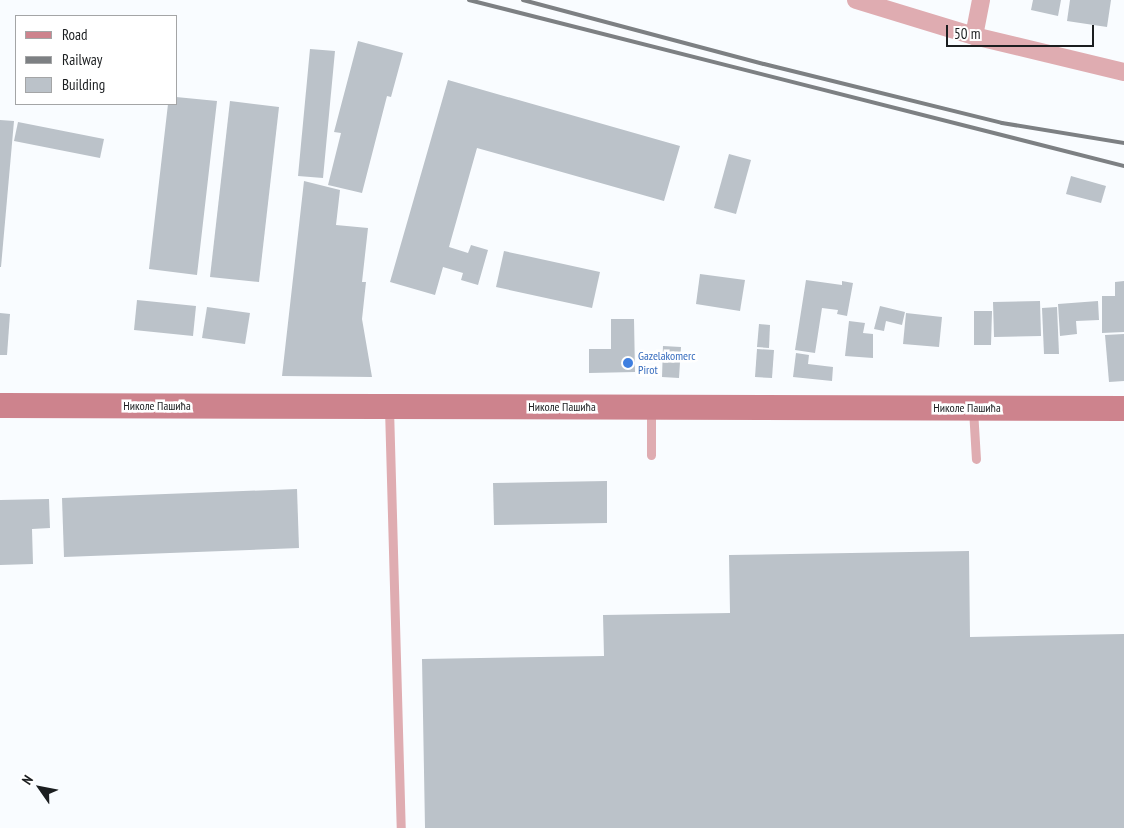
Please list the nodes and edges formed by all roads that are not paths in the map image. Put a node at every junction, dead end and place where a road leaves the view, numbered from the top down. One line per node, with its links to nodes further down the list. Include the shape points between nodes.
1 (856, 0): 3 (street)
2 (981, 0): 3 (street)
3 (974, 36): 4 (street)
4 (1124, 72)
5 (0, 405): 6 (main road, Николе Пашића)
6 (389, 406): 7 (main road, Николе Пашића); 12 (lane)
7 (651, 407): 8 (main road, Николе Пашића); 10 (lane)
8 (973, 408): 9 (main road, Николе Пашића); 11 (lane)
9 (1124, 408)
10 (651, 455)
11 (976, 459)
12 (401, 828)

